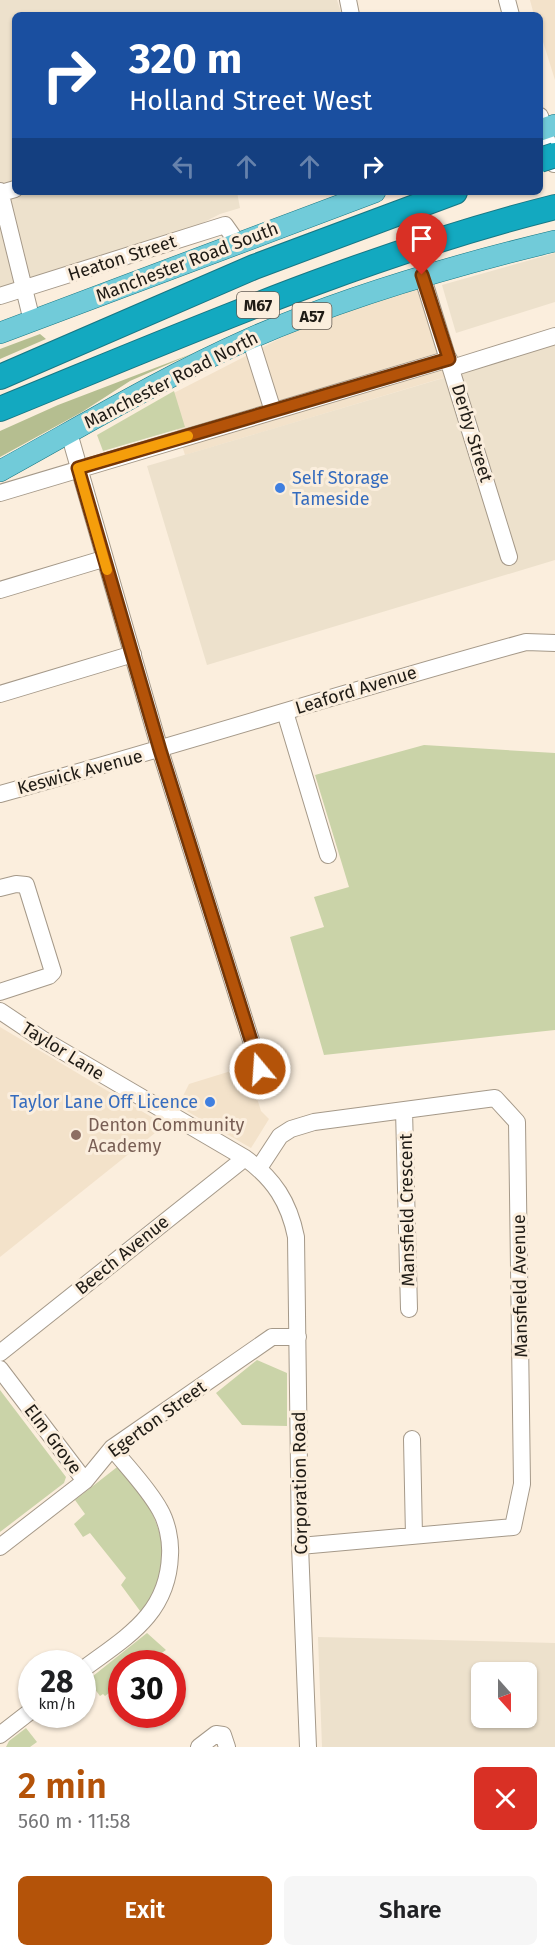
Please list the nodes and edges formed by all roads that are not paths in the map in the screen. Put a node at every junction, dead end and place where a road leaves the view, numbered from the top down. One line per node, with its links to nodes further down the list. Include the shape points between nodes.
1 (545, 125): 2 (street)
2 (555, 166)
3 (0, 192): 10 (street)
4 (367, 195): 8 (main road, Manchester Road South)
5 (447, 195): 17 (highway, M67, via 254,267)
6 (555, 207): 18 (highway, M67, via 399,253 267,301)
7 (555, 241): 9 (main road, Manchester Road North / A57)
8 (237, 242): 10 (street, Heaton Street, via 225,225); 12 (main road, Manchester Road South)
9 (422, 275): 15 (main road, Manchester Road North / A57); 16 (street, Derby Street)
10 (24, 289): 11 (street, Heaton Street); 12 (street)
11 (0, 296)
12 (32, 321): 13 (main road, Manchester Road South)
13 (0, 333)
14 (555, 336): 16 (street)
15 (250, 338): 19 (street); 20 (main road, Manchester Road North / A57, via 186,368)
16 (451, 363): 19 (street); 24 (street, Derby Street)
17 (0, 377)
18 (0, 409)
19 (273, 411): 21 (street)
20 (69, 433): 21 (street); 22 (main road, Manchester Road North / A57)
21 (78, 468): 23 (street); 25 (street)
22 (0, 471)
23 (0, 493)
24 (509, 557)
25 (103, 559): 26 (street); 28 (street)
26 (0, 590)
27 (555, 643): 30 (street, Leaford Avenue, via 526,642 352,689)
28 (133, 654): 29 (street); 31 (street)
29 (0, 694)
30 (285, 712): 31 (street, Leaford Avenue); 33 (street)
31 (160, 750): 32 (street, Keswick Avenue); 37 (street)
32 (0, 794)
33 (328, 855)
34 (0, 888): 35 (street, via 26,885 53,972)
35 (0, 992)
36 (0, 1011): 39 (street, Taylor Lane)
37 (260, 1069)
38 (404, 1110): 40 (street, Mansfield Avenue, via 338,1117 291,1129 280,1136); 42 (street, Mansfield Crescent); 49 (street, Mansfield Avenue, via 495,1098 517,1122 522,1484 513,1527)
39 (245, 1158): 40 (street, Taylor Lane); 44 (street, Beech Avenue)
40 (259, 1168): 41 (street, Taylor Lane, via 282,1194)
41 (292, 1220): 43 (street, Corporation Road, via 296,1237)
42 (409, 1309)
43 (298, 1337): 47 (street, Egerton Street, via 272,1336); 50 (street, Corporation Road)
44 (0, 1353)
45 (0, 1368): 48 (street, Elm Grove)
46 (412, 1439): 49 (street)
47 (112, 1448): 48 (street, Egerton Street); 52 (street, via 161,1512 171,1544 170,1576 157,1606)
48 (85, 1481): 51 (street, Egerton Street)
49 (414, 1536): 50 (street, Mansfield Avenue)
50 (300, 1546): 57 (street, Corporation Road)
51 (0, 1547)
52 (96, 1659)
53 (18, 1721): 54 (street)
54 (0, 1735)
55 (199, 1747): 56 (street, via 216,1734 223,1735)
56 (227, 1747)
57 (308, 1747)

